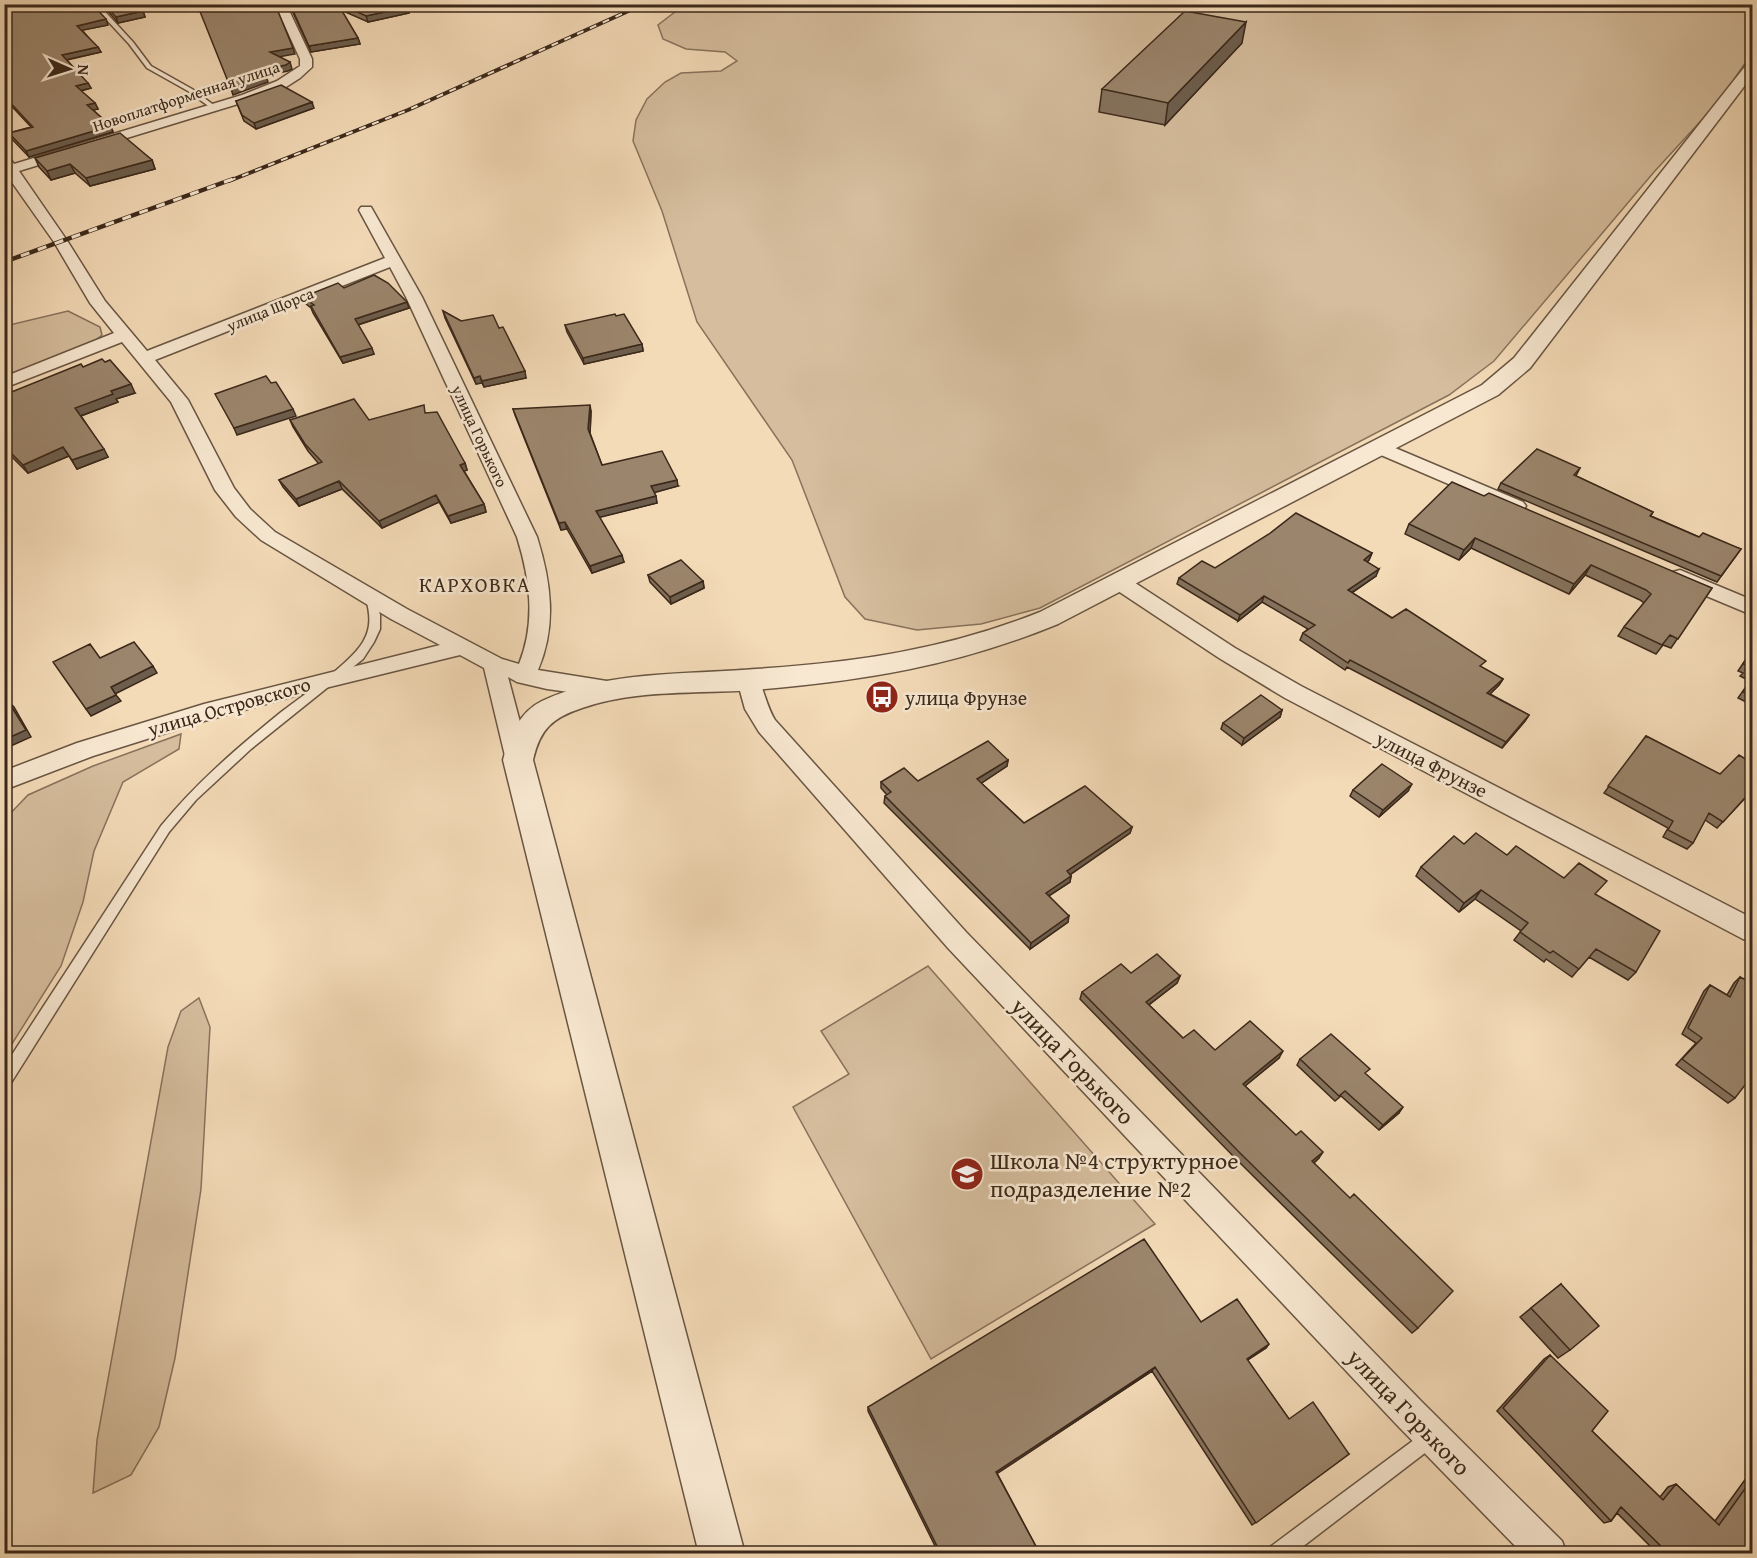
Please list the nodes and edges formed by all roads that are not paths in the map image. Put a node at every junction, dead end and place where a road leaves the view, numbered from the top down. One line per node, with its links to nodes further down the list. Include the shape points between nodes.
1 (94, 4): 4 (lane, via 149,67)
2 (280, 4): 4 (street, Новоплатформенная улица, via 306,59 306,67 276,87)
3 (1752, 67): 11 (street, via 1522,363 1490,390)
4 (213, 107): 5 (street, Новоплатформенная улица)
5 (8, 165): 8 (street, via 84,282)
6 (366, 210): 7 (street, улица Горького)
7 (394, 260): 9 (street, улица Щорса); 19 (street, улица Горького, via 532,550 537,572 538,636)
8 (124, 335): 9 (street); 10 (street)
9 (146, 358): 15 (street, via 179,400 225,490 243,513 268,536)
10 (4, 383)
11 (1382, 448): 12 (street); 14 (street)
12 (1534, 514)
13 (1665, 570): 16 (street)
14 (1119, 582): 21 (street, via 1009,636 945,655 892,666); 25 (street, улица Фрунзе, via 1293,692)
15 (371, 598): 17 (street); 20 (lane, via 377,613 369,643)
16 (1752, 608)
17 (459, 648): 18 (street); 20 (street, улица Островского)
18 (494, 664): 19 (street); 23 (street)
19 (525, 676): 22 (street)
20 (331, 677): 24 (street, улица Островского, via 136,733); 26 (lane, via 216,773 165,830)
21 (748, 680): 22 (street); 27 (street, улица Горького, via 756,709 767,726 902,880)
22 (617, 690): 23 (street, via 573,701 538,718 528,729)
23 (518, 760): 28 (street)
24 (4, 781)
25 (1752, 931)
26 (4, 1081)
27 (1432, 1437): 29 (lane); 30 (street, улица Горького)
28 (722, 1554)
29 (1277, 1554)
30 (1549, 1554)

